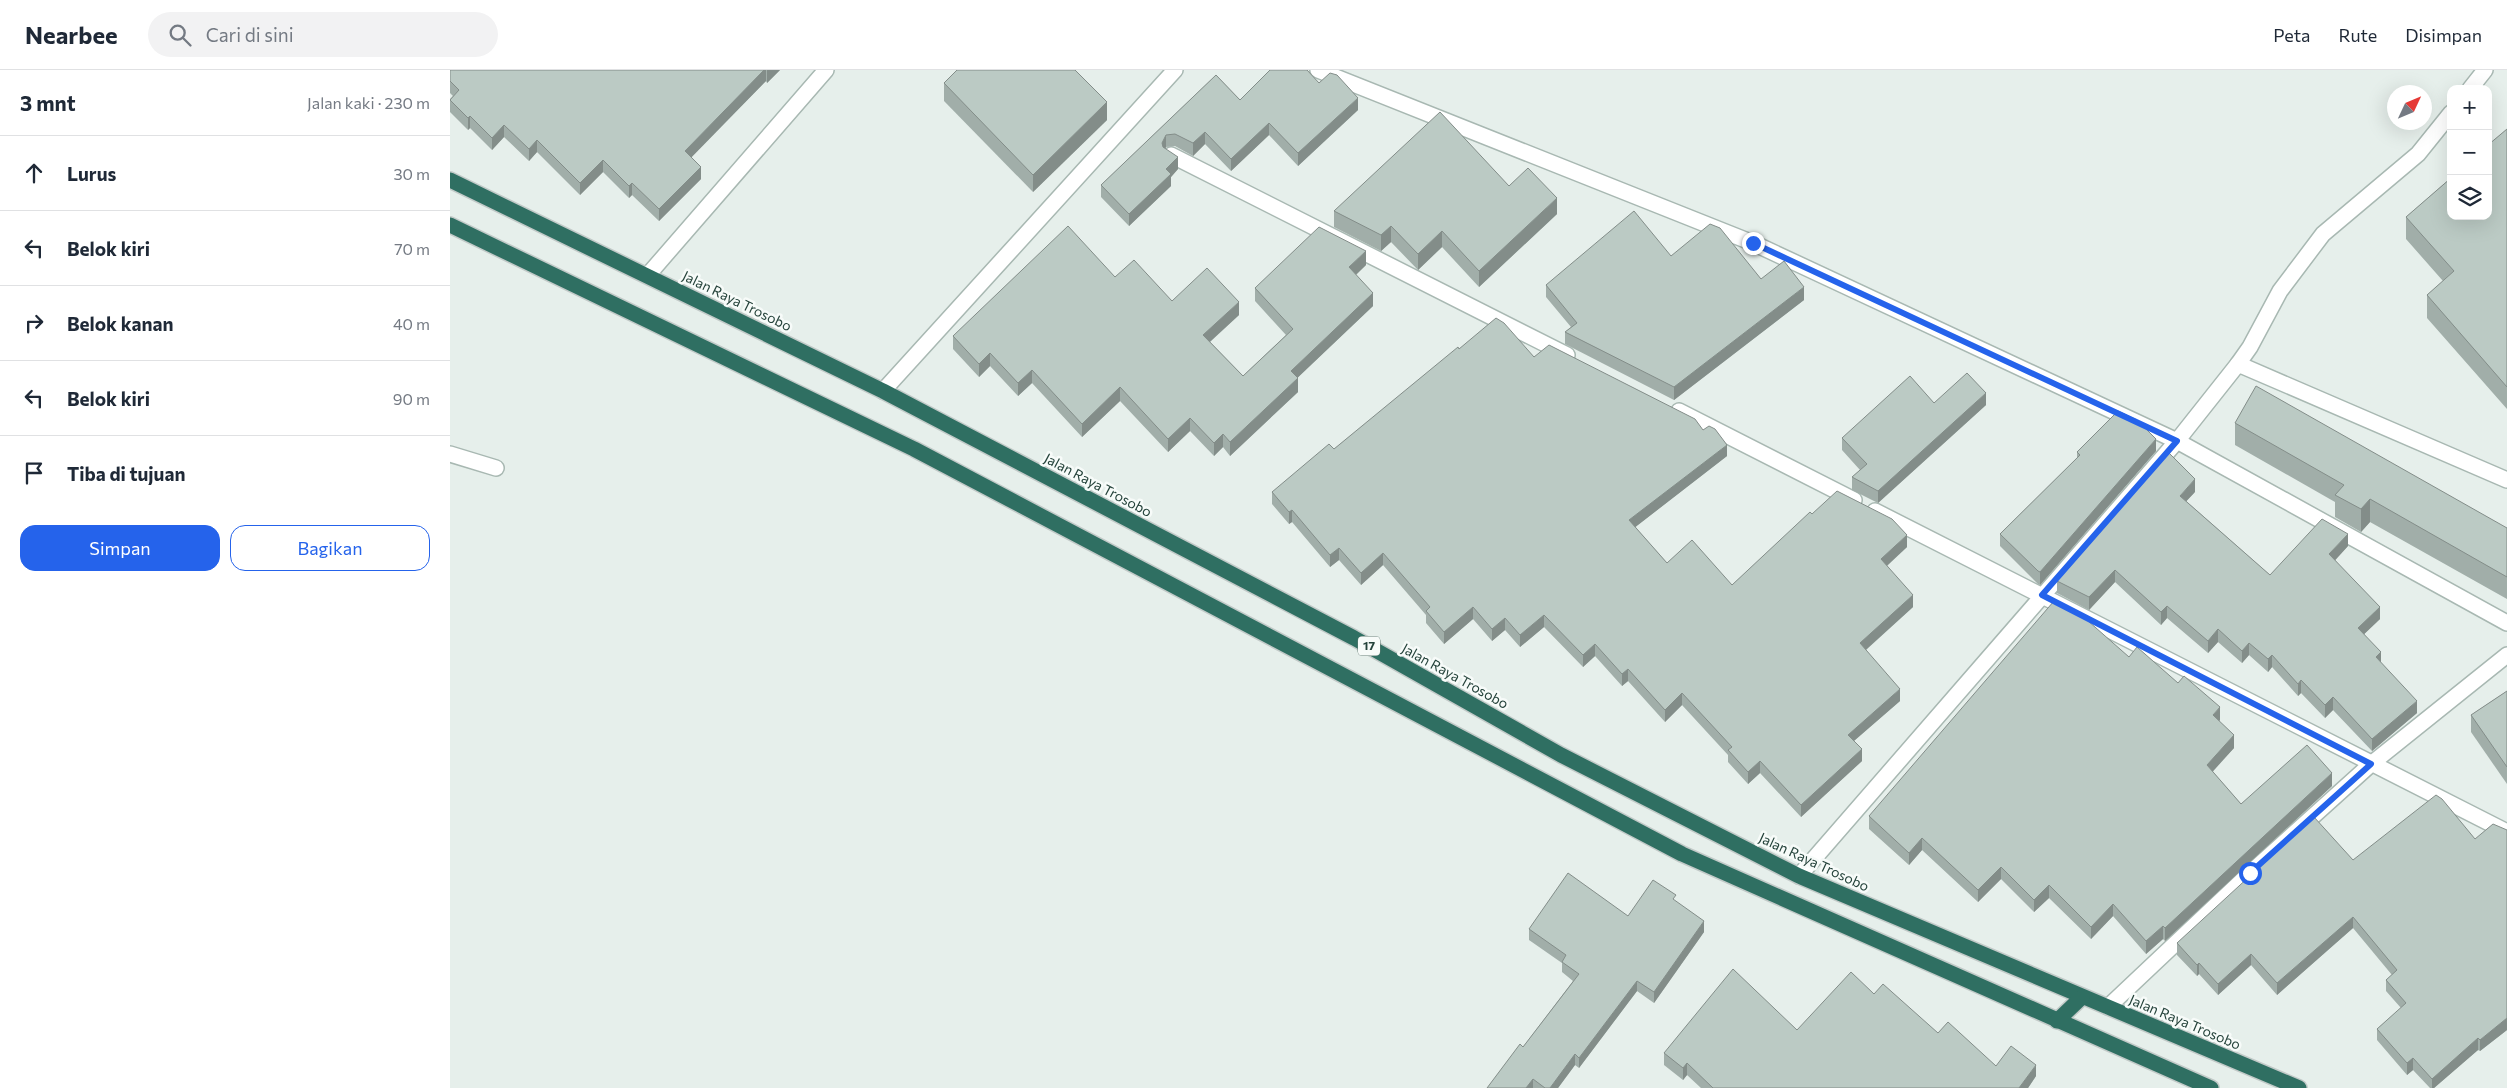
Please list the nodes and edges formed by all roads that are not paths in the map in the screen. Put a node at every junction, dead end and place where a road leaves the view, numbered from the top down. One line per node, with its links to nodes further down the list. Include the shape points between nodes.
1 (826, 70): 10 (street)
2 (1175, 70): 13 (street)
3 (1318, 70): 15 (street, via 1753,243)
4 (2486, 70): 5 (street)
5 (2473, 85)
6 (2447, 119): 12 (street, via 2418,154 2323,234 2280,290)
7 (1171, 155): 11 (street)
8 (450, 180): 10 (highway, Jalan Raya Trosobo / 17)
9 (450, 225): 27 (highway, via 914,449 1682,854)
10 (648, 275): 13 (highway, Jalan Raya Trosobo / 17)
11 (1580, 361)
12 (2238, 364): 15 (street); 18 (street)
13 (883, 391): 24 (highway, Jalan Raya Trosobo / 17, via 1354,638 1561,755)
14 (1669, 406): 19 (street)
15 (2180, 437): 19 (street); 20 (street)
16 (450, 454): 17 (street)
17 (496, 468)
18 (2507, 480)
19 (2042, 595): 22 (street); 24 (street)
20 (2507, 623)
21 (2507, 655): 22 (street)
22 (2371, 764): 23 (street); 26 (street)
23 (2507, 832)
24 (1800, 876): 25 (highway, Jalan Raya Trosobo / 17)
25 (2082, 996): 26 (highway, Jalan Raya Trosobo / 17); 27 (highway)
26 (2108, 1008): 29 (highway, Jalan Raya Trosobo / 17)
27 (2057, 1021): 28 (highway)
28 (2211, 1088)
29 (2299, 1088)

